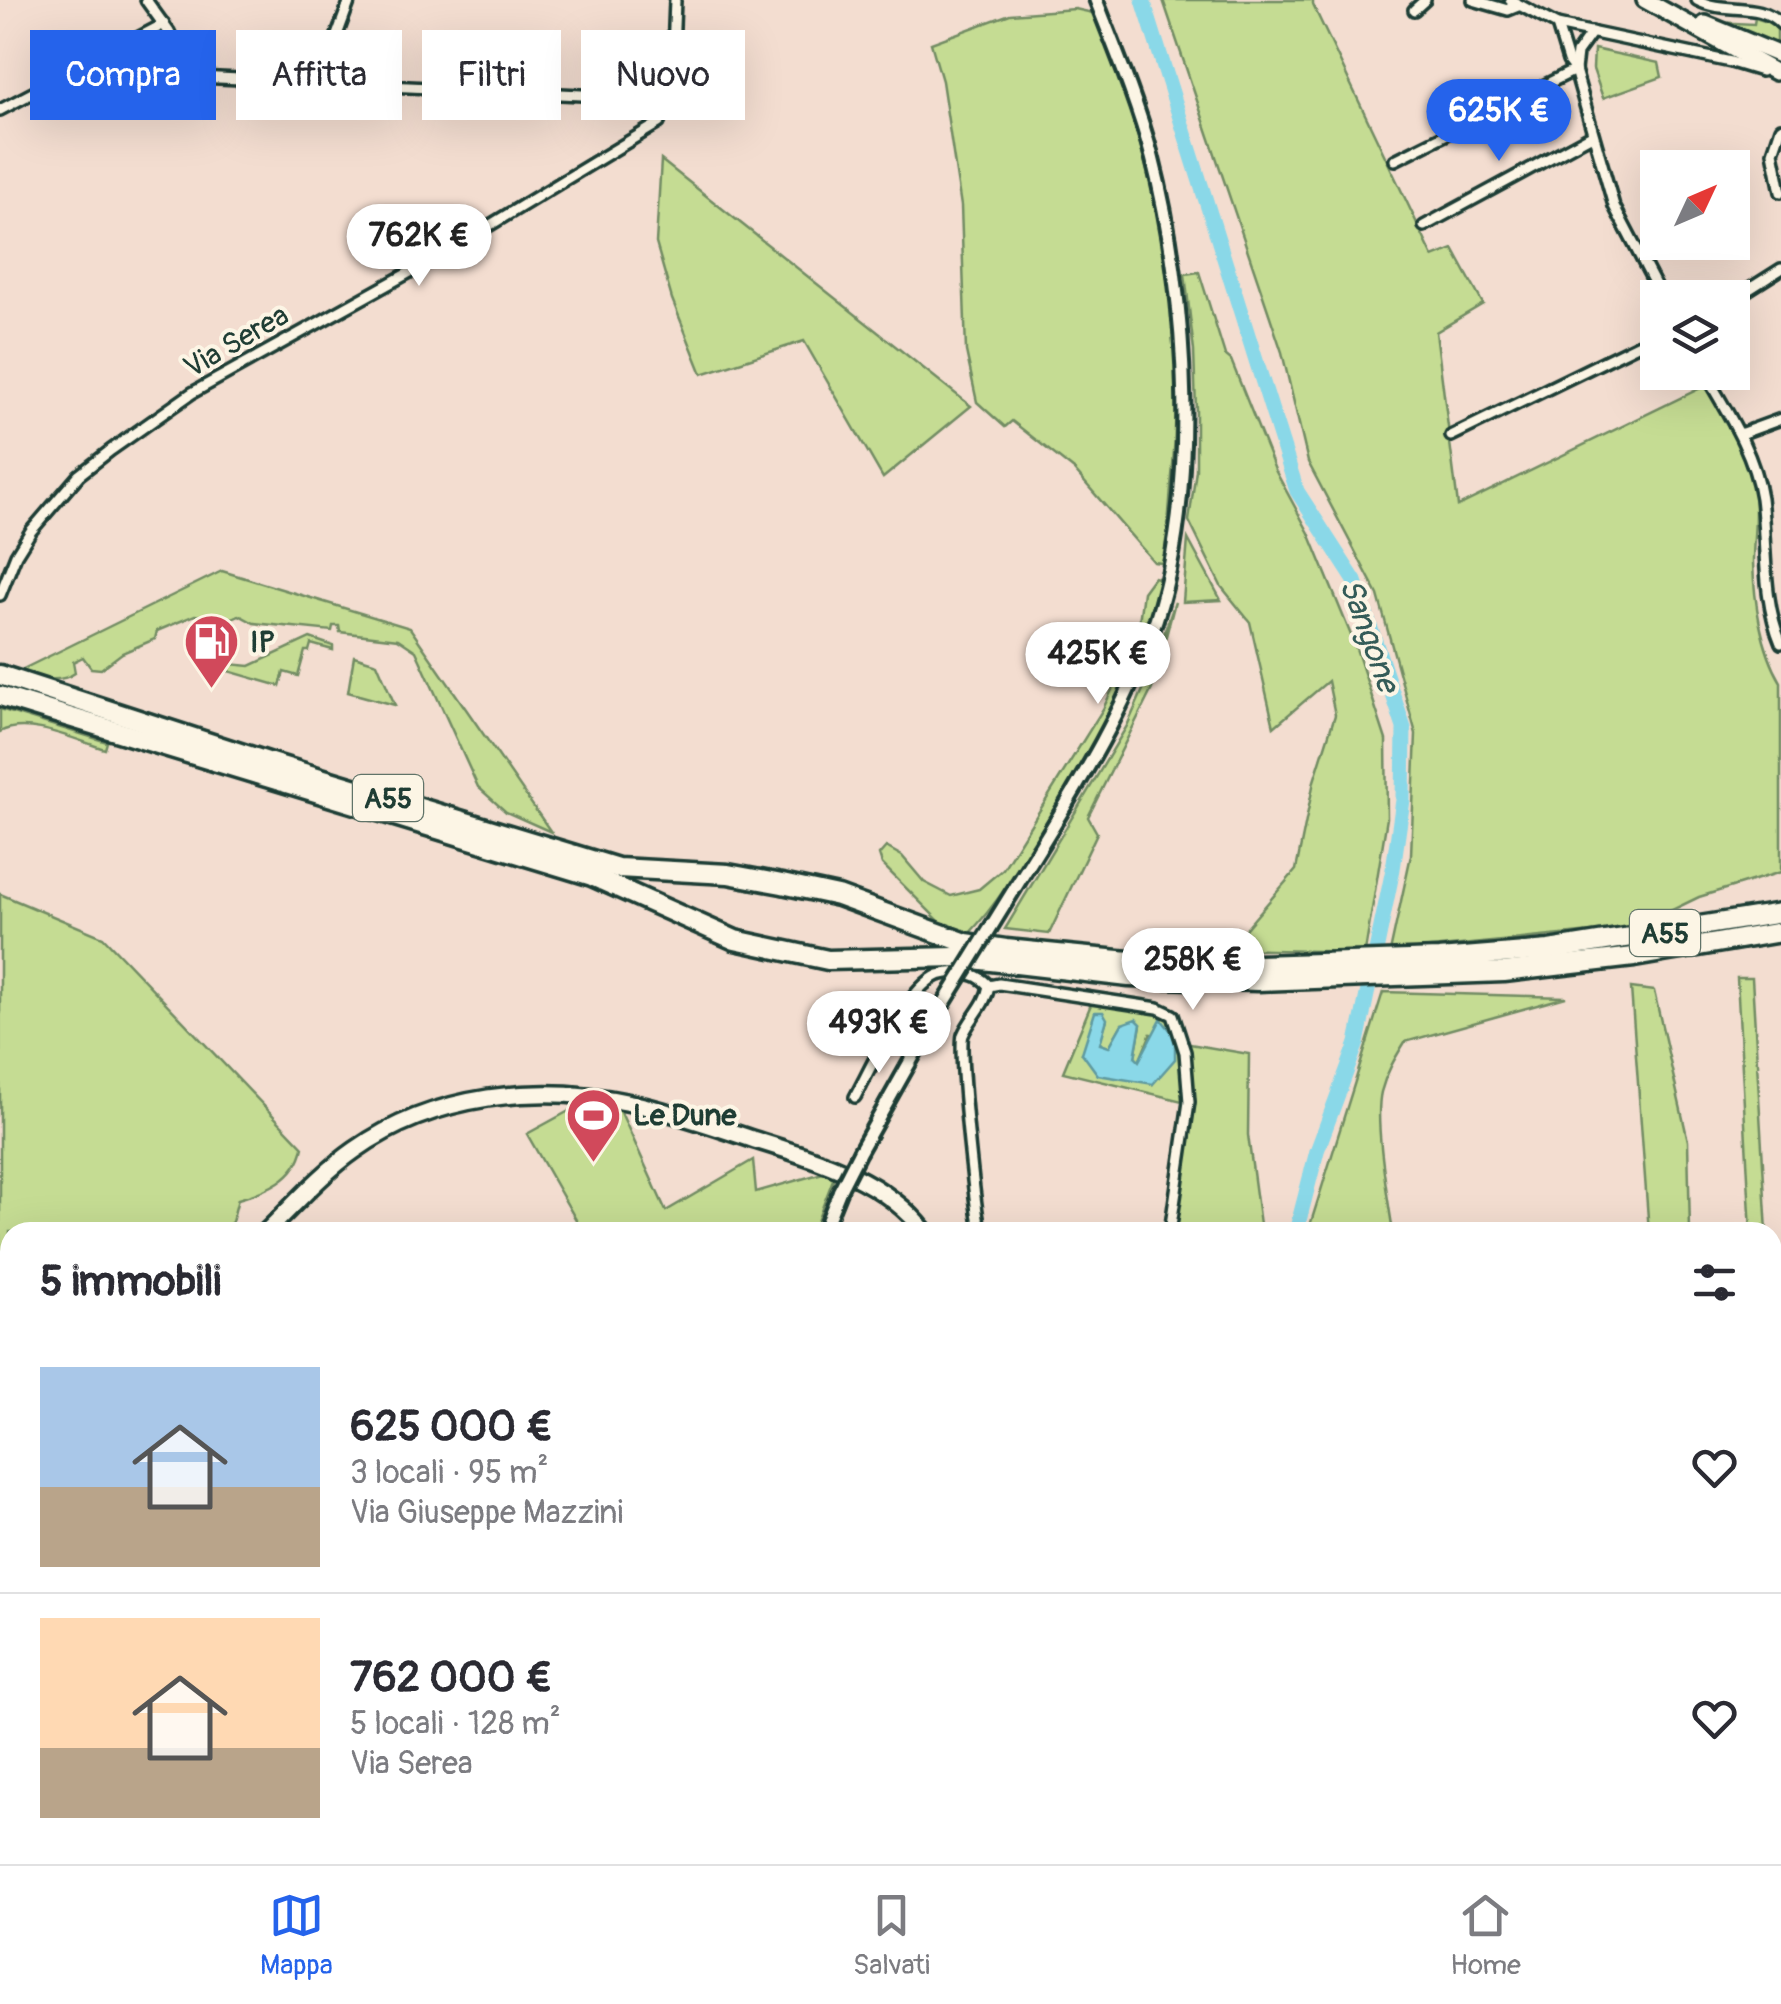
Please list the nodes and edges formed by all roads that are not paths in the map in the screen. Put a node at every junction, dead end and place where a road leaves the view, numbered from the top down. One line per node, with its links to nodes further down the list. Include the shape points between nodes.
1 (146, 0): 12 (street)
2 (350, 0): 15 (street)
3 (674, 0): 16 (street, Via Serea)
4 (1096, 0): 49 (street, bridge, via 1152,156 1174,269 1183,364 1182,471 1168,570 1152,632 1115,718 860,1151)
5 (1425, 0): 11 (street)
6 (1474, 0): 10 (street, via 1508,10)
7 (1644, 0): 20 (main road)
8 (1664, 0): 18 (main road)
9 (1697, 0): 14 (street, via 1764,11)
10 (1514, 3): 13 (street)
11 (1414, 10)
12 (164, 24): 21 (street, via 186,68 198,77); 24 (street)
13 (1557, 25): 17 (street); 19 (street)
14 (1781, 27)
15 (339, 30)
16 (673, 30)
17 (1592, 32): 19 (street); 20 (street)
18 (1780, 55): 20 (main road)
19 (1575, 70): 27 (street); 28 (street)
20 (1777, 78)
21 (236, 79)
22 (402, 88): 23 (street)
23 (581, 95)
24 (0, 110)
25 (661, 120): 39 (street, Via Serea, via 439,256 192,393 110,450 53,503 16,556)
26 (1781, 128): 29 (street, via 1773,152)
27 (1592, 136): 30 (street); 32 (street, via 1622,225)
28 (1395, 160)
29 (1781, 192)
30 (1424, 226)
31 (1781, 269): 33 (street)
32 (1652, 280)
33 (1750, 289)
34 (1640, 344): 38 (street)
35 (1714, 390): 37 (street)
36 (1781, 420): 37 (street)
37 (1740, 434): 40 (street, via 1761,498)
38 (1451, 436)
39 (0, 596)
40 (1781, 643)
41 (0, 675): 45 (highway, A55, via 618,868 746,876 838,896 966,943)
42 (0, 696): 45 (highway, A55, via 592,876 735,940 844,962 956,957 1129,977)
43 (1781, 913): 45 (highway, A55, via 1568,948)
44 (1781, 932): 45 (highway, A55, via 1504,972)
45 (1258, 973)
46 (988, 986): 47 (street, via 961,973 930,981 910,1002); 51 (street, via 962,1038); 52 (street, via 1173,1015 1185,1052 1189,1102)
47 (855, 1097)
48 (276, 1222): 50 (main road, via 379,1134 458,1104 559,1093 632,1103 810,1158 870,1185)
49 (827, 1222)
50 (915, 1222)
51 (980, 1222)
52 (1171, 1222)

